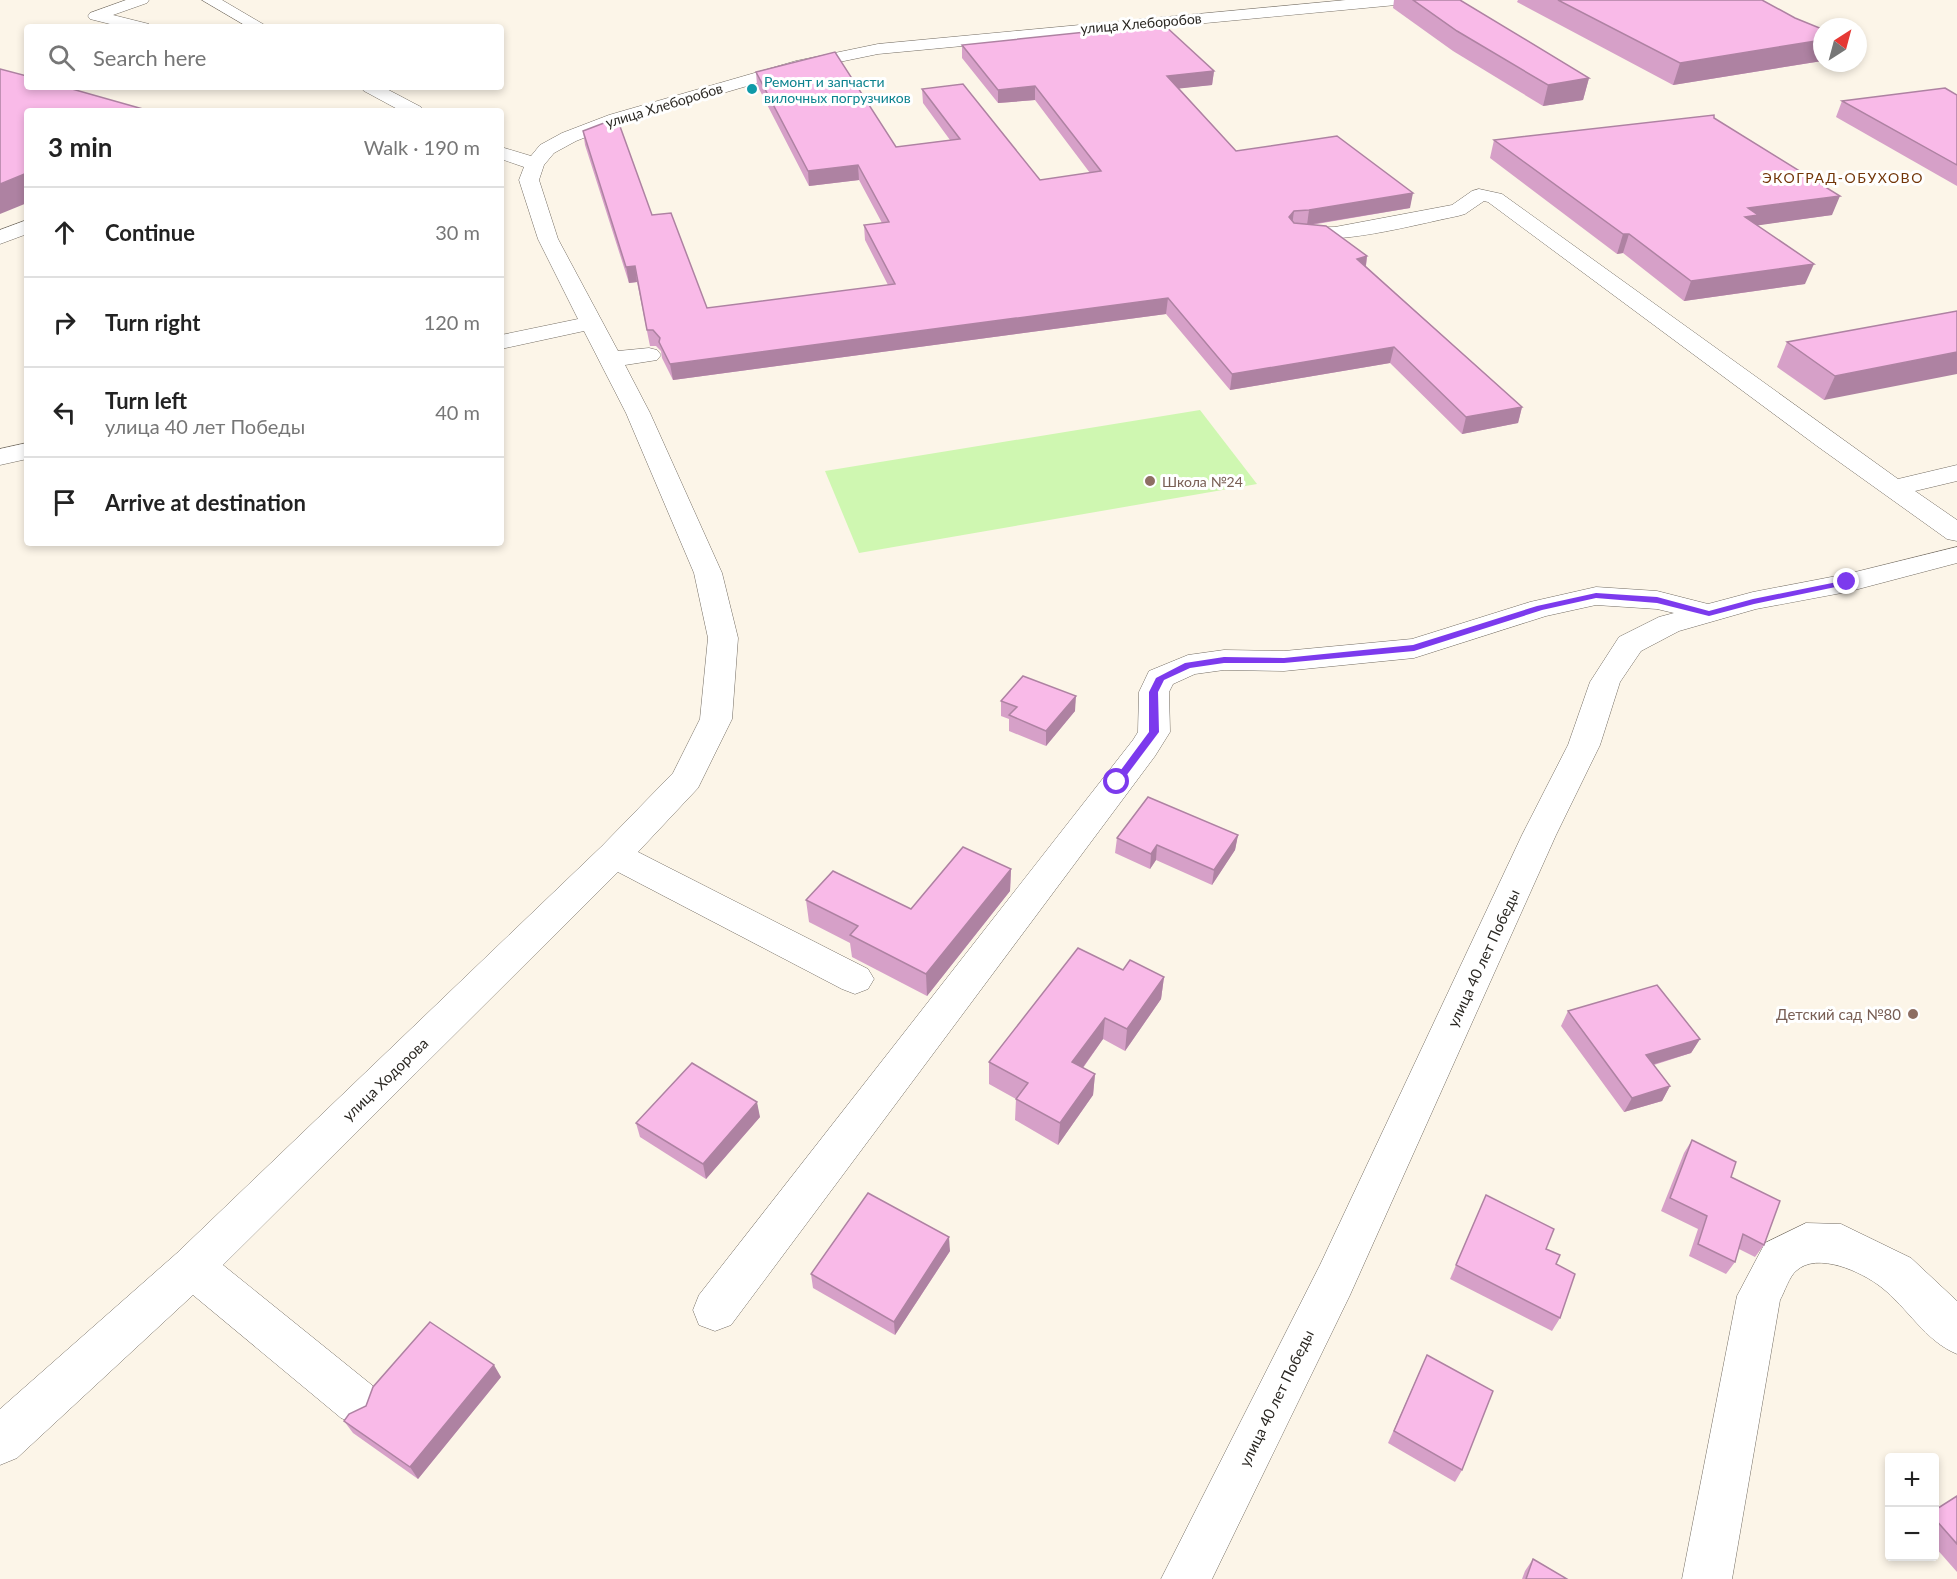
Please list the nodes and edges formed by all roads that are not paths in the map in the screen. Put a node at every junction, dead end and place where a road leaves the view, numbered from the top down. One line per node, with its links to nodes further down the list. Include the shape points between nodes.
1 (141, 0): 6 (street, via 96,16)
2 (210, 0): 7 (street)
3 (1396, 0): 4 (street, улица Хлеборобов)
4 (1358, 2): 5 (street, улица Хлеборобов)
5 (1316, 3): 11 (street, улица Хлеборобов, via 878,49 792,68 615,120 547,149)
6 (130, 24)
7 (254, 24)
8 (376, 90): 9 (street)
9 (408, 108)
10 (504, 154): 11 (street)
11 (535, 164): 15 (street, via 530,180 548,239)
12 (24, 227): 14 (street)
13 (1299, 232): 21 (street, via 1335,233 1458,210 1479,195 1495,198)
14 (0, 237)
15 (604, 338): 16 (street); 17 (street); 25 (street, улица Ходорова, via 708,573 723,638 716,719 686,780)
16 (504, 342)
17 (649, 355)
18 (24, 452): 19 (street)
19 (0, 458)
20 (1957, 473): 21 (street)
21 (1895, 488): 22 (street)
22 (1957, 533)
23 (1957, 555): 24 (street, улица 40 лет Победы)
24 (1709, 613): 28 (street, via 1657,600 1596,596 1540,608 1414,648 1284,661 1224,660 1188,665 1160,678 1154,692 1154,732 1144,748); 32 (street, улица 40 лет Победы, via 1669,624 1630,644 1605,682 1584,745 1335,1280)
25 (614, 855): 26 (street); 27 (street, улица Ходорова)
26 (855, 979)
27 (192, 1267): 30 (street); 31 (street, улица Ходорова)
28 (715, 1310)
29 (1957, 1332): 33 (street, via 1896,1272 1841,1244 1806,1244 1780,1257 1759,1296)
30 (357, 1402)
31 (0, 1441)
32 (1186, 1579)
33 (1707, 1579)

